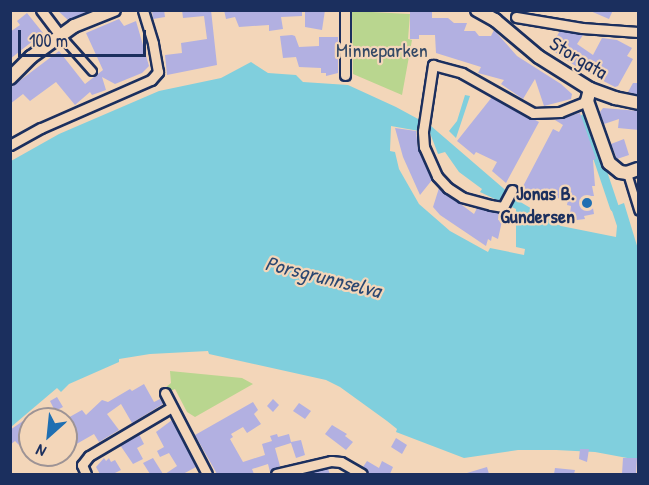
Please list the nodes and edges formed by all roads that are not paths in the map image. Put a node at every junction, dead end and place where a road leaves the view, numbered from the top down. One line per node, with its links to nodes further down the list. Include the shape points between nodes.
1 (41, 10): 8 (street)
2 (114, 10): 8 (street)
3 (143, 10): 14 (street, via 158,72 151,80)
4 (345, 10): 10 (street)
5 (477, 10): 12 (street, Storgata, via 495,20)
6 (516, 17): 7 (street, via 563,26)
7 (639, 32)
8 (60, 35): 9 (street); 11 (street)
9 (92, 71)
10 (345, 75)
11 (10, 78)
12 (588, 95): 13 (street, Storgata); 15 (street, via 609,163 617,171); 16 (street, via 560,112 532,113 462,73 433,65 424,135 427,156 437,176 448,188 472,201 503,207)
13 (639, 103)
14 (10, 145)
15 (633, 171): 17 (street)
16 (512, 190)
17 (639, 210)
18 (165, 393): 19 (street)
19 (172, 407): 20 (street, via 89,456 82,465); 21 (street)
20 (86, 474)
21 (207, 474)
22 (276, 474): 23 (street, via 331,461)
23 (362, 474)

